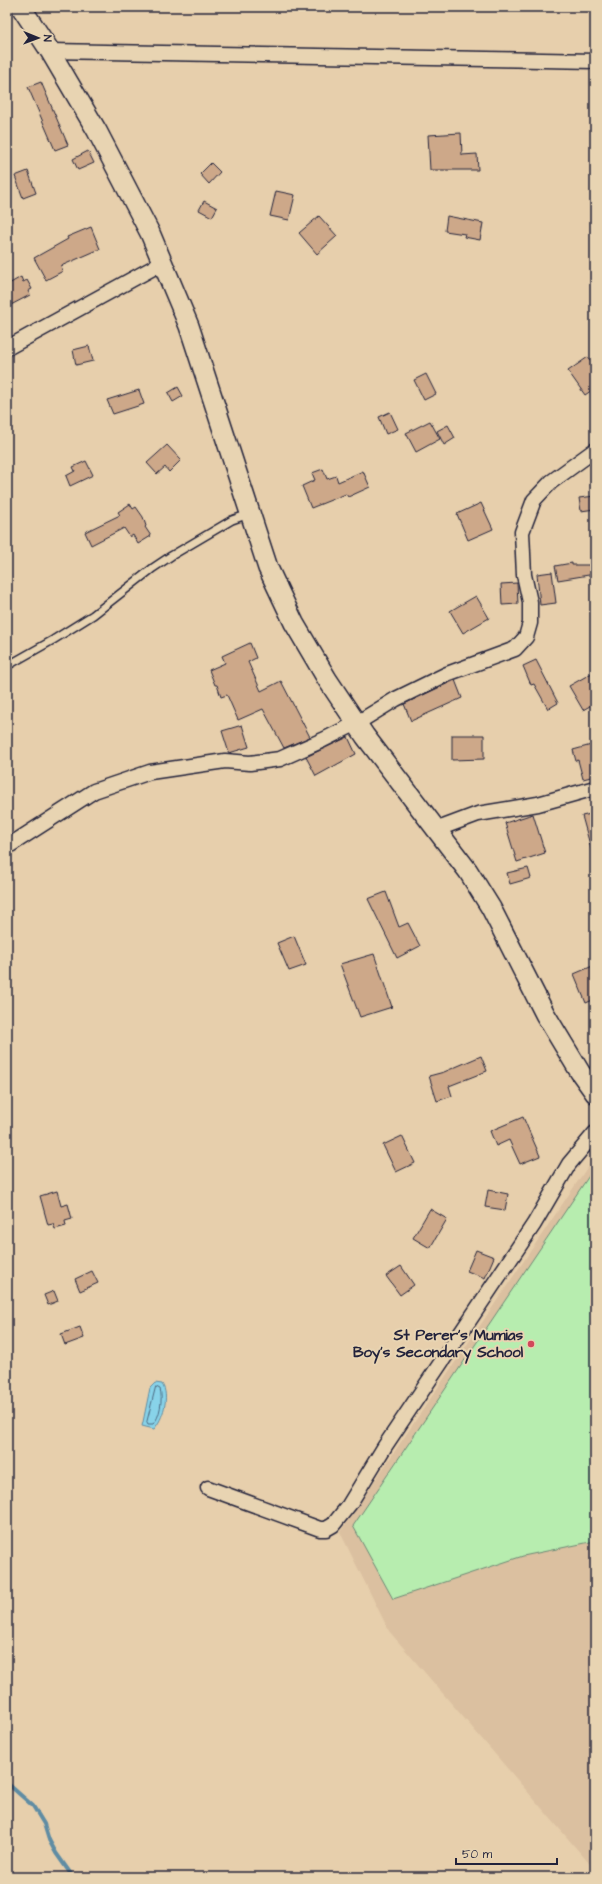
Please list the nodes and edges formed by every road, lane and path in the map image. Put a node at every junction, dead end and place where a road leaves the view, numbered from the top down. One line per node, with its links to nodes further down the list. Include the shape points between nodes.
1 (21, 7): 2 (street)
2 (50, 51): 3 (street); 4 (street, via 124,179)
3 (595, 61)
4 (162, 263): 5 (street); 7 (street, via 202,363)
5 (7, 348)
6 (595, 450): 9 (street, via 551,482 534,500 522,532 524,575 530,602 530,623 526,637 515,649 447,674 396,699)
7 (249, 514): 8 (lane, via 232,520 165,560 93,615); 9 (street, via 285,608 327,679)
8 (7, 666)
9 (357, 723): 11 (street); 12 (street, via 280,759 250,763 225,761 150,772 94,791)
10 (595, 788): 11 (street, via 538,804 478,814)
11 (438, 829): 13 (street, via 468,870 491,908 545,1014)
12 (7, 847)
13 (595, 1093)
14 (595, 1133): 15 (street, via 569,1164 534,1224 384,1446 349,1505 333,1525 320,1529)
15 (208, 1488)

